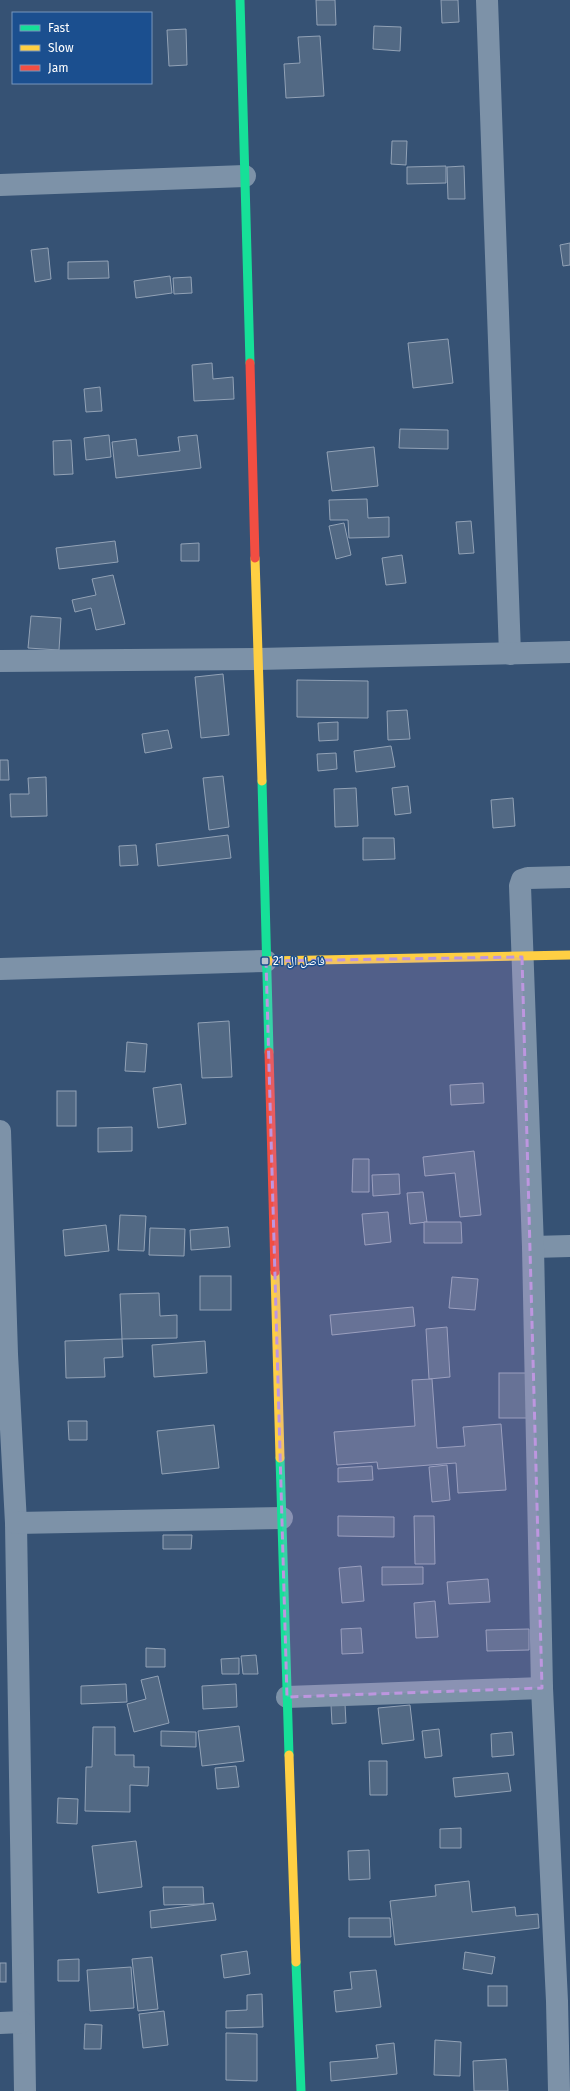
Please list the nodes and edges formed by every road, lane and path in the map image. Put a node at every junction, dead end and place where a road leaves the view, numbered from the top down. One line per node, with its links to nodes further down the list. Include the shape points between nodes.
1 (240, 0): 3 (street)
2 (487, 0): 6 (street)
3 (245, 176): 4 (street); 7 (street)
4 (0, 185)
5 (570, 652): 6 (street)
6 (510, 654): 7 (street)
7 (258, 659): 8 (street); 12 (street)
8 (0, 661)
9 (570, 877): 11 (street, via 522,880)
10 (570, 955): 11 (street)
11 (522, 957): 12 (street); 16 (street)
12 (266, 961): 13 (street); 18 (street)
13 (0, 969)
14 (0, 1132): 17 (street)
15 (570, 1246): 16 (street)
16 (533, 1247): 20 (street)
17 (4, 1354): 19 (street)
18 (282, 1518): 19 (street); 21 (street)
19 (16, 1523): 23 (street)
20 (542, 1688): 21 (street); 22 (street)
21 (287, 1697): 26 (street)
22 (563, 2000): 27 (street)
23 (22, 2022): 24 (street); 25 (street)
24 (0, 2023)
25 (24, 2091)
26 (301, 2091)
27 (559, 2091)

